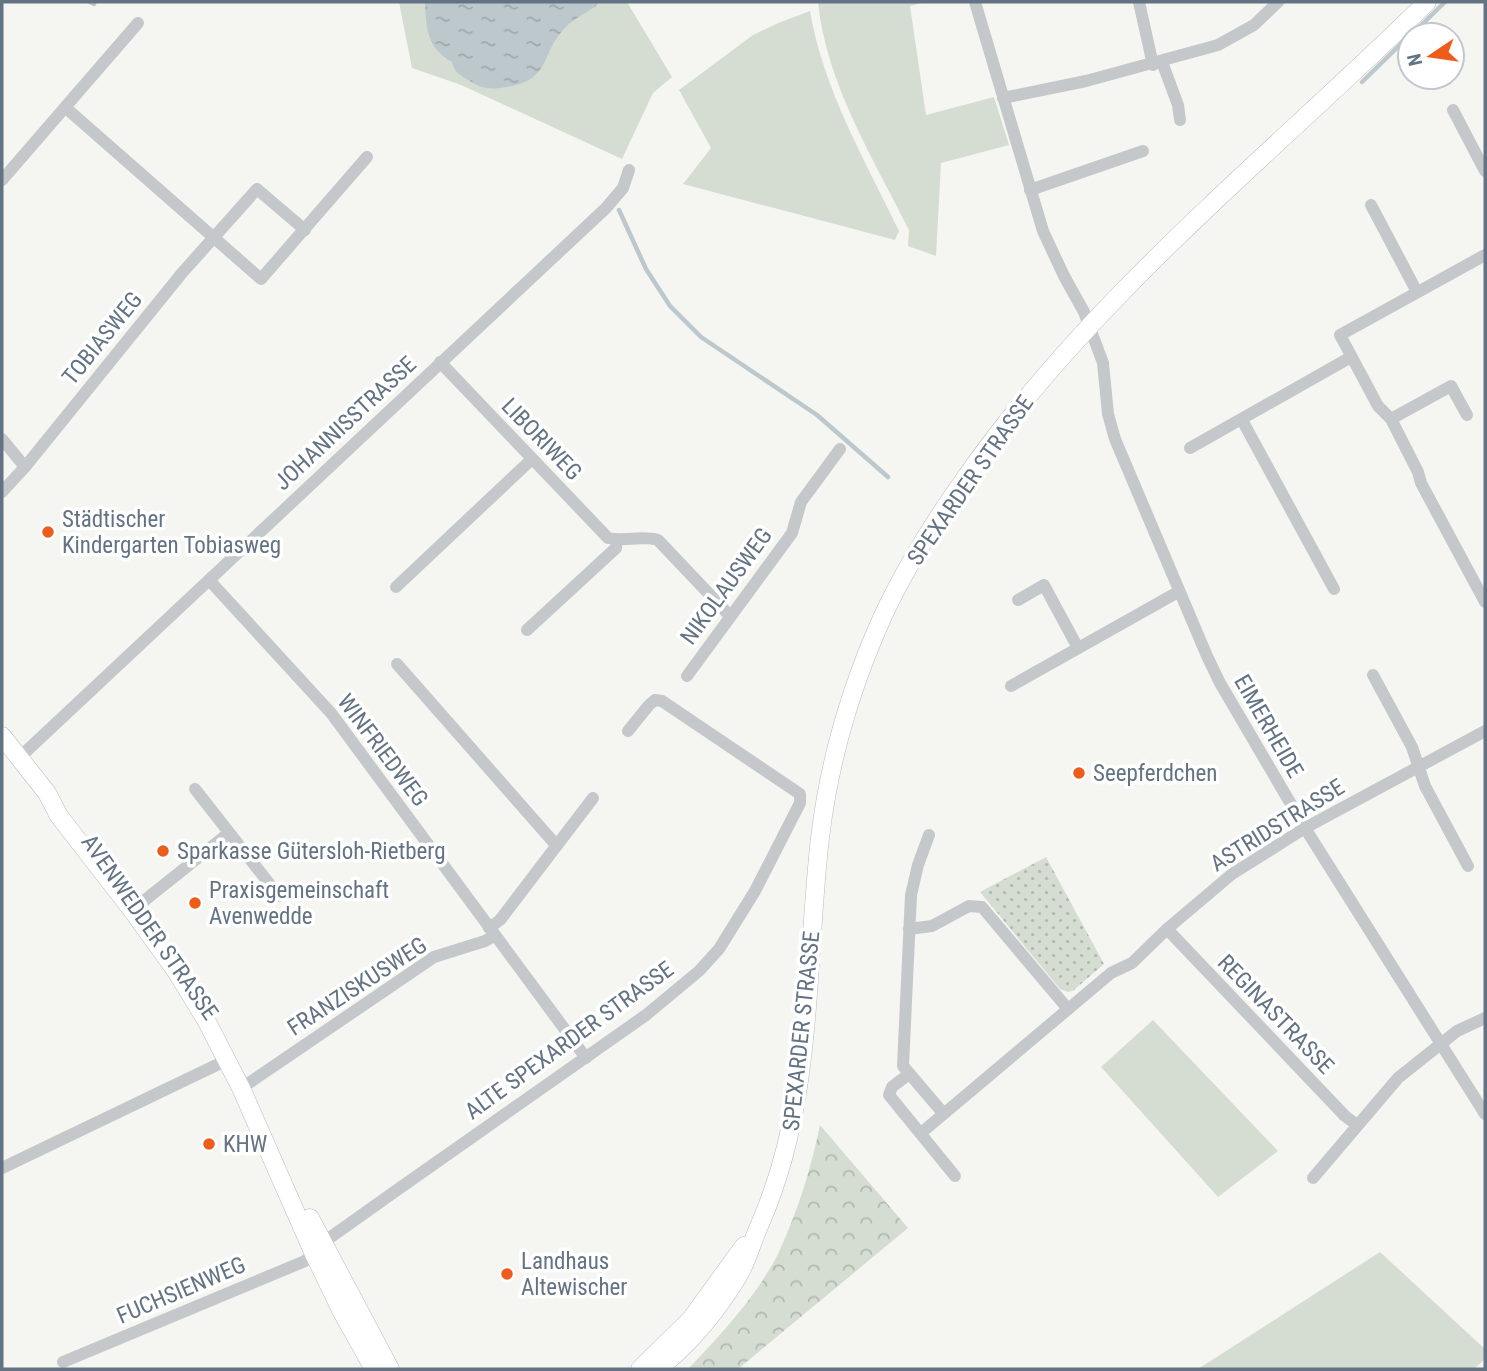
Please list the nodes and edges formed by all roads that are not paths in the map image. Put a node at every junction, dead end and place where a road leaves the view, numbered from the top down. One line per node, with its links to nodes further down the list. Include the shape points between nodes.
1 (975, 2): 7 (street, EIMERHEIDE)
2 (1139, 2): 6 (street)
3 (1278, 2): 6 (street, via 1254,25 1218,45)
4 (1427, 2): 22 (main road, SPEXARDER STRASSE)
5 (138, 23): 8 (street)
6 (1157, 63): 7 (street); 10 (street, via 1178,105)
7 (1003, 98): 16 (street, EIMERHEIDE)
8 (66, 108): 15 (street); 19 (street)
9 (1453, 110): 14 (street)
10 (1180, 120)
11 (1143, 151): 16 (street)
12 (368, 157): 18 (street)
13 (629, 170): 24 (street, JOHANNISSTRASSE, via 623,188 606,208)
14 (1485, 171)
15 (2, 180)
16 (1030, 190): 22 (street, EIMERHEIDE)
17 (1371, 205): 21 (street)
18 (305, 230): 19 (street, TOBIASWEG, via 257,189); 19 (street, via 261,279)
19 (214, 237): 32 (street, TOBIASWEG)
20 (1485, 255): 21 (street)
21 (1417, 292): 23 (street, via 1340,335)
22 (1089, 326): 38 (street, EIMERHEIDE, via 1103,363 1115,439); 80 (main road, SPEXARDER STRASSE, via 997,433 935,520 903,575 862,669 843,723 820,835 794,1118 773,1198)
23 (1351, 357): 26 (street); 27 (street)
24 (440, 362): 31 (street, LIBORIWEG); 35 (street, JOHANNISSTRASSE)
25 (1467, 415): 26 (street, via 1451,386)
26 (1391, 419): 40 (street)
27 (1242, 420): 29 (street); 37 (street)
28 (2, 439): 32 (street)
29 (1190, 448)
30 (840, 449): 41 (street, NIKOLAUSWEG, via 801,502 792,533)
31 (532, 459): 34 (street, LIBORIWEG, via 608,538); 36 (street)
32 (25, 467): 33 (street, TOBIASWEG)
33 (2, 492)
34 (617, 540): 41 (street, via 658,540); 42 (street, via 616,548)
35 (209, 580): 51 (street, JOHANNISSTRASSE); 65 (street, WINFRIEDWEG, via 331,713)
36 (396, 587)
37 (1334, 589)
38 (1178, 592): 43 (street); 56 (street, EIMERHEIDE, via 1220,683)
39 (1017, 600): 43 (street, via 1044,585)
40 (1485, 602)
41 (730, 616): 45 (street, NIKOLAUSWEG)
42 (527, 630)
43 (1078, 648): 47 (street)
44 (397, 664): 59 (street)
45 (687, 676)
46 (1373, 676): 52 (street)
47 (1011, 686)
48 (1485, 731): 52 (street, ASTRIDSTRASSE)
49 (628, 732): 69 (street, ALTE SPEXARDER STRASSE, via 649,705 662,701 793,788 800,794 800,803 719,949 646,1015)
50 (2, 736): 51 (main road, AVENWEDDER STRASSE)
51 (19, 758): 54 (main road, AVENWEDDER STRASSE)
52 (1418, 766): 56 (street, ASTRIDSTRASSE); 60 (street)
53 (195, 789): 57 (street)
54 (47, 793): 62 (main road, AVENWEDDER STRASSE, via 66,809); 70 (main road, AVENWEDDER STRASSE, via 59,816 176,971)
55 (593, 798): 59 (street)
56 (1305, 828): 64 (street, ASTRIDSTRASSE, via 1232,874); 68 (street, EIMERHEIDE)
57 (229, 833): 61 (street); 62 (street)
58 (929, 835): 63 (street, via 911,895)
59 (556, 845): 65 (street)
60 (1468, 866)
61 (279, 896)
62 (140, 904): 72 (main road, AVENWEDDER STRASSE, via 212,1012)
63 (909, 929): 66 (street, via 932,926 969,906 982,906); 71 (street, via 902,1066)
64 (1167, 929): 66 (street, ASTRIDSTRASSE, via 1132,963); 75 (street, REGINASTRASSE)
65 (492, 932): 69 (street, WINFRIEDWEG); 72 (street, FRANZISKUSWEG, via 485,942 434,957)
66 (1068, 1009): 73 (street, ASTRIDSTRASSE)
67 (1485, 1018): 68 (street)
68 (1440, 1043): 74 (street, EIMERHEIDE); 75 (street, via 1398,1078)
69 (586, 1058): 81 (street, ALTE SPEXARDER STRASSE)
70 (227, 1060): 77 (street); 81 (main road, AVENWEDDER STRASSE)
71 (909, 1074): 73 (street); 76 (street, via 892,1087 890,1095)
72 (249, 1083): 81 (main road, AVENWEDDER STRASSE)
73 (943, 1113): 76 (street, ASTRIDSTRASSE)
74 (1485, 1114)
75 (1357, 1125): 79 (street)
76 (920, 1133): 78 (street)
77 (2, 1168)
78 (955, 1176)
79 (1313, 1178)
80 (759, 1227): 85 (main road, SPEXARDER STRASSE, via 691,1319); 86 (main road, SPEXARDER STRASSE, via 739,1275 723,1298)
81 (318, 1249): 82 (street, FUCHSIENWEG, via 306,1261); 83 (main road, AVENWEDDER STRASSE, via 342,1312); 84 (main road, AVENWEDDER STRASSE)
82 (63, 1362)
83 (374, 1369)
84 (390, 1369)
85 (640, 1369)
86 (658, 1369)

